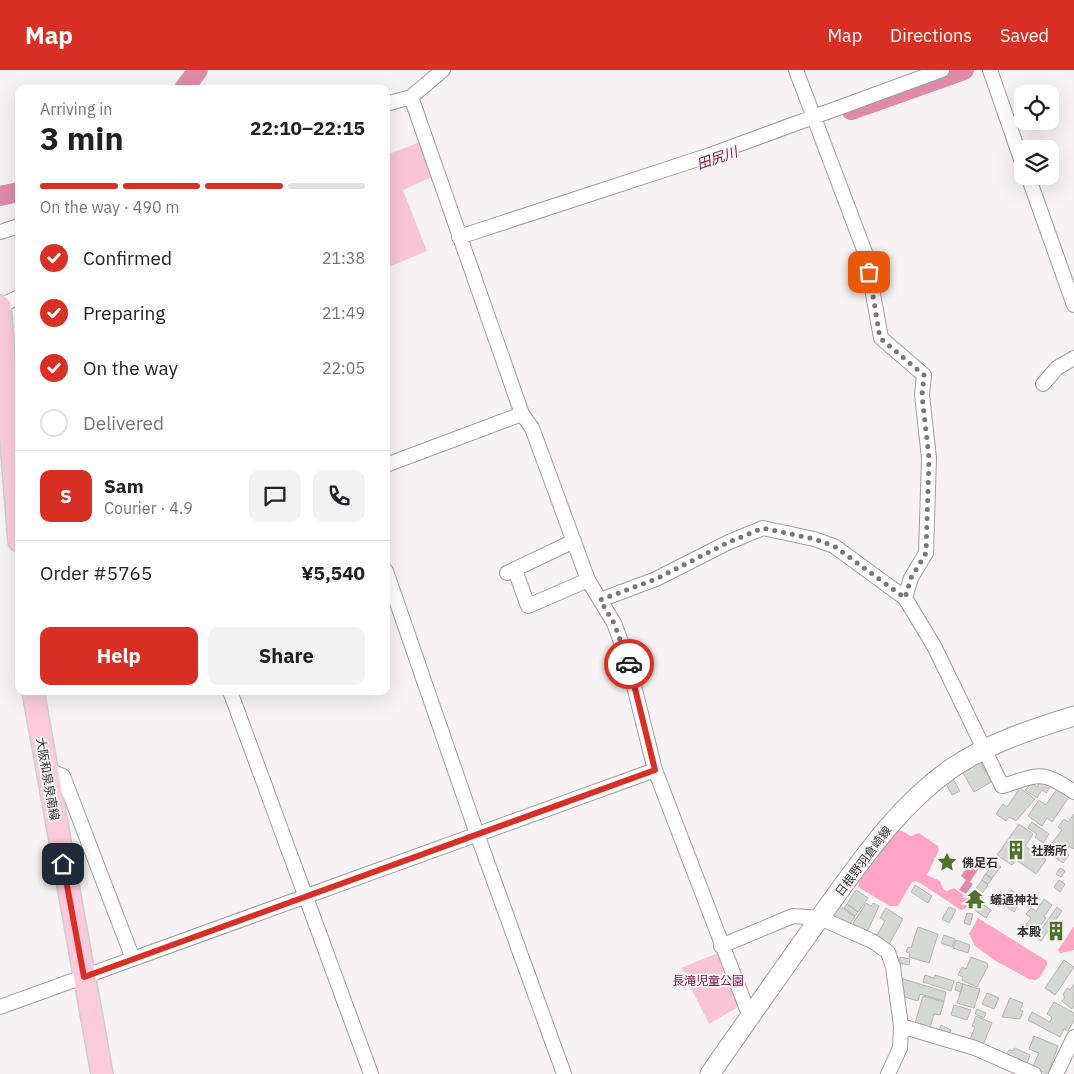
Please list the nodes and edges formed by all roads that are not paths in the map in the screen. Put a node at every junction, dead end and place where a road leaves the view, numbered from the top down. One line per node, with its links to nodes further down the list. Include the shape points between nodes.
1 (444, 70): 5 (street)
2 (796, 70): 7 (street)
3 (942, 70): 7 (street)
4 (990, 70): 8 (street)
5 (411, 97): 6 (street); 12 (street)
6 (390, 103)
7 (814, 117): 12 (street, via 707,156); 25 (street, via 866,255 880,338 924,375 922,395 929,458 926,553 911,578)
8 (1014, 140)
9 (1031, 185): 14 (street)
10 (15, 227): 11 (street)
11 (0, 232)
12 (459, 237): 19 (street)
13 (15, 299): 15 (street)
14 (1074, 305)
15 (0, 306): 18 (main road)
16 (1074, 358): 17 (street, via 1057,368)
17 (1043, 384)
18 (9, 397): 21 (main road)
19 (522, 414): 20 (street); 22 (street, via 532,428)
20 (390, 464)
21 (15, 483)
22 (574, 541): 23 (street); 23 (street, via 511,572 528,606)
23 (588, 580): 26 (street)
24 (390, 583): 34 (street)
25 (905, 598): 26 (street, via 834,546 763,528 656,579); 30 (street, via 934,646)
26 (600, 600): 32 (street, via 614,623 628,658)
27 (34, 695): 31 (main road, 大阪和泉泉南線)
28 (231, 695): 35 (street)
29 (1074, 716): 30 (main road, 日根野羽倉崎線)
30 (984, 749): 33 (street, via 1002,786 1046,776); 36 (main road, 日根野羽倉崎線, via 933,782 899,814 866,853)
31 (46, 769): 38 (street, via 63,776); 39 (main road, 大阪和泉泉南線)
32 (655, 770): 34 (street); 37 (street)
33 (1074, 792)
34 (477, 834): 35 (street); 46 (street)
35 (305, 897): 38 (street); 45 (street)
36 (820, 918): 37 (street, via 793,916); 41 (main road, 日根野羽倉崎線); 42 (street, via 872,941 888,952)
37 (721, 946): 41 (street)
38 (133, 959): 39 (street)
39 (84, 977): 40 (street); 44 (main road, 大阪和泉泉南線)
40 (0, 1008)
41 (750, 1017): 47 (main road, 日根野羽倉崎線)
42 (901, 1026): 48 (street, via 900,1048); 49 (street, via 975,1048)
43 (1074, 1037): 50 (street)
44 (102, 1074)
45 (370, 1074)
46 (564, 1074)
47 (710, 1074)
48 (888, 1074)
49 (1034, 1074)
50 (1056, 1074)

